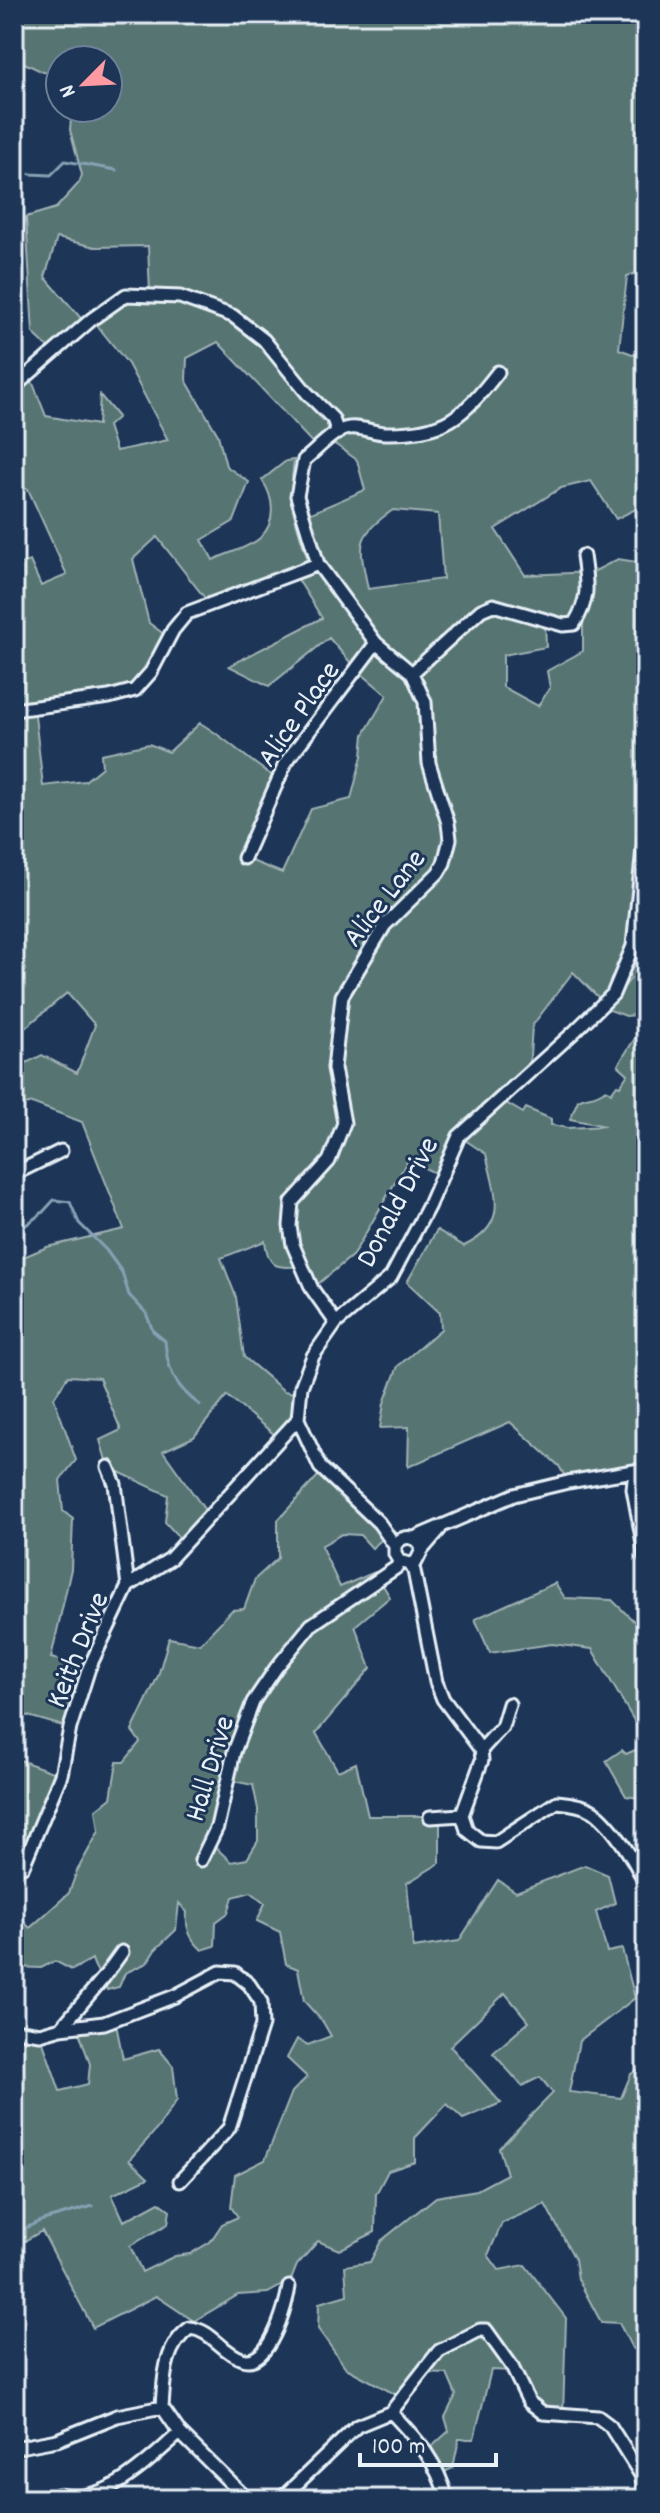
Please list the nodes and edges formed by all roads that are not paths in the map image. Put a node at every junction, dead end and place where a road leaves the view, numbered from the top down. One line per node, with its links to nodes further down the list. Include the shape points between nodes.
1 (498, 372): 3 (street, via 470,408 438,427 402,433 349,428)
2 (14, 387): 3 (street, via 126,295 180,297 233,316 264,340 333,419)
3 (338, 433): 5 (street, via 304,460 297,496)
4 (583, 556): 7 (street, via 588,590 574,624 493,605)
5 (318, 564): 6 (street); 8 (street, via 187,613 135,690)
6 (376, 643): 7 (street); 10 (street, Alice Place, via 286,762)
7 (412, 673): 13 (street, Alice Lane, via 425,702 429,763 448,823 448,852 430,883 385,925 342,996 334,1068 344,1123 329,1161 292,1202 293,1245 312,1289)
8 (14, 710)
9 (646, 820): 13 (street, Donald Drive, via 633,946 613,994 459,1136 391,1277)
10 (244, 858)
11 (61, 1151): 12 (street)
12 (14, 1174)
13 (336, 1323): 14 (street, Donald Drive, via 313,1356 301,1387)
14 (298, 1419): 17 (street, via 320,1467); 24 (street, Keith Drive, via 170,1559)
15 (108, 1467): 24 (street, via 115,1484)
16 (640, 1470): 18 (street, via 514,1495); 22 (street, via 633,1489)
17 (379, 1523): 19 (street); 20 (street)
18 (443, 1525): 19 (street); 21 (street)
19 (410, 1538): 20 (street); 21 (street)
20 (395, 1546): 23 (street)
21 (422, 1550): 23 (street, via 419,1559)
22 (646, 1559)
23 (404, 1563): 26 (street, via 414,1571 443,1699); 29 (street, Hall Drive, via 311,1625 253,1702 234,1752 215,1835)
24 (128, 1586): 30 (street, Keith Drive, via 89,1668 61,1775)
25 (509, 1704): 26 (street, via 502,1727)
26 (481, 1750): 27 (street)
27 (462, 1815): 28 (street); 31 (street, via 467,1830 481,1841 496,1842 557,1802 573,1803 594,1812 619,1839)
28 (430, 1817)
29 (201, 1860)
30 (23, 1866)
31 (645, 1882)
32 (122, 1952): 33 (street)
33 (61, 2028): 34 (street, via 40,2034); 35 (street, via 104,2023 141,2010 220,1972 235,1973 249,1984 261,2002 262,2025 229,2128)
34 (14, 2030)
35 (180, 2181)
36 (289, 2287): 37 (street, via 278,2326 263,2352 251,2359 233,2354 201,2329 190,2328 181,2335 164,2373)
37 (162, 2407): 39 (street); 40 (street)
38 (391, 2412): 42 (street, via 439,2351 486,2330 529,2402 543,2413 598,2417 610,2426 641,2475); 44 (street, via 357,2426); 45 (street, via 427,2451)
39 (180, 2433): 41 (street, via 130,2476 91,2496); 43 (street)
40 (14, 2448)
41 (58, 2495)
42 (646, 2497)
43 (247, 2499)
44 (281, 2499)
45 (447, 2499)

